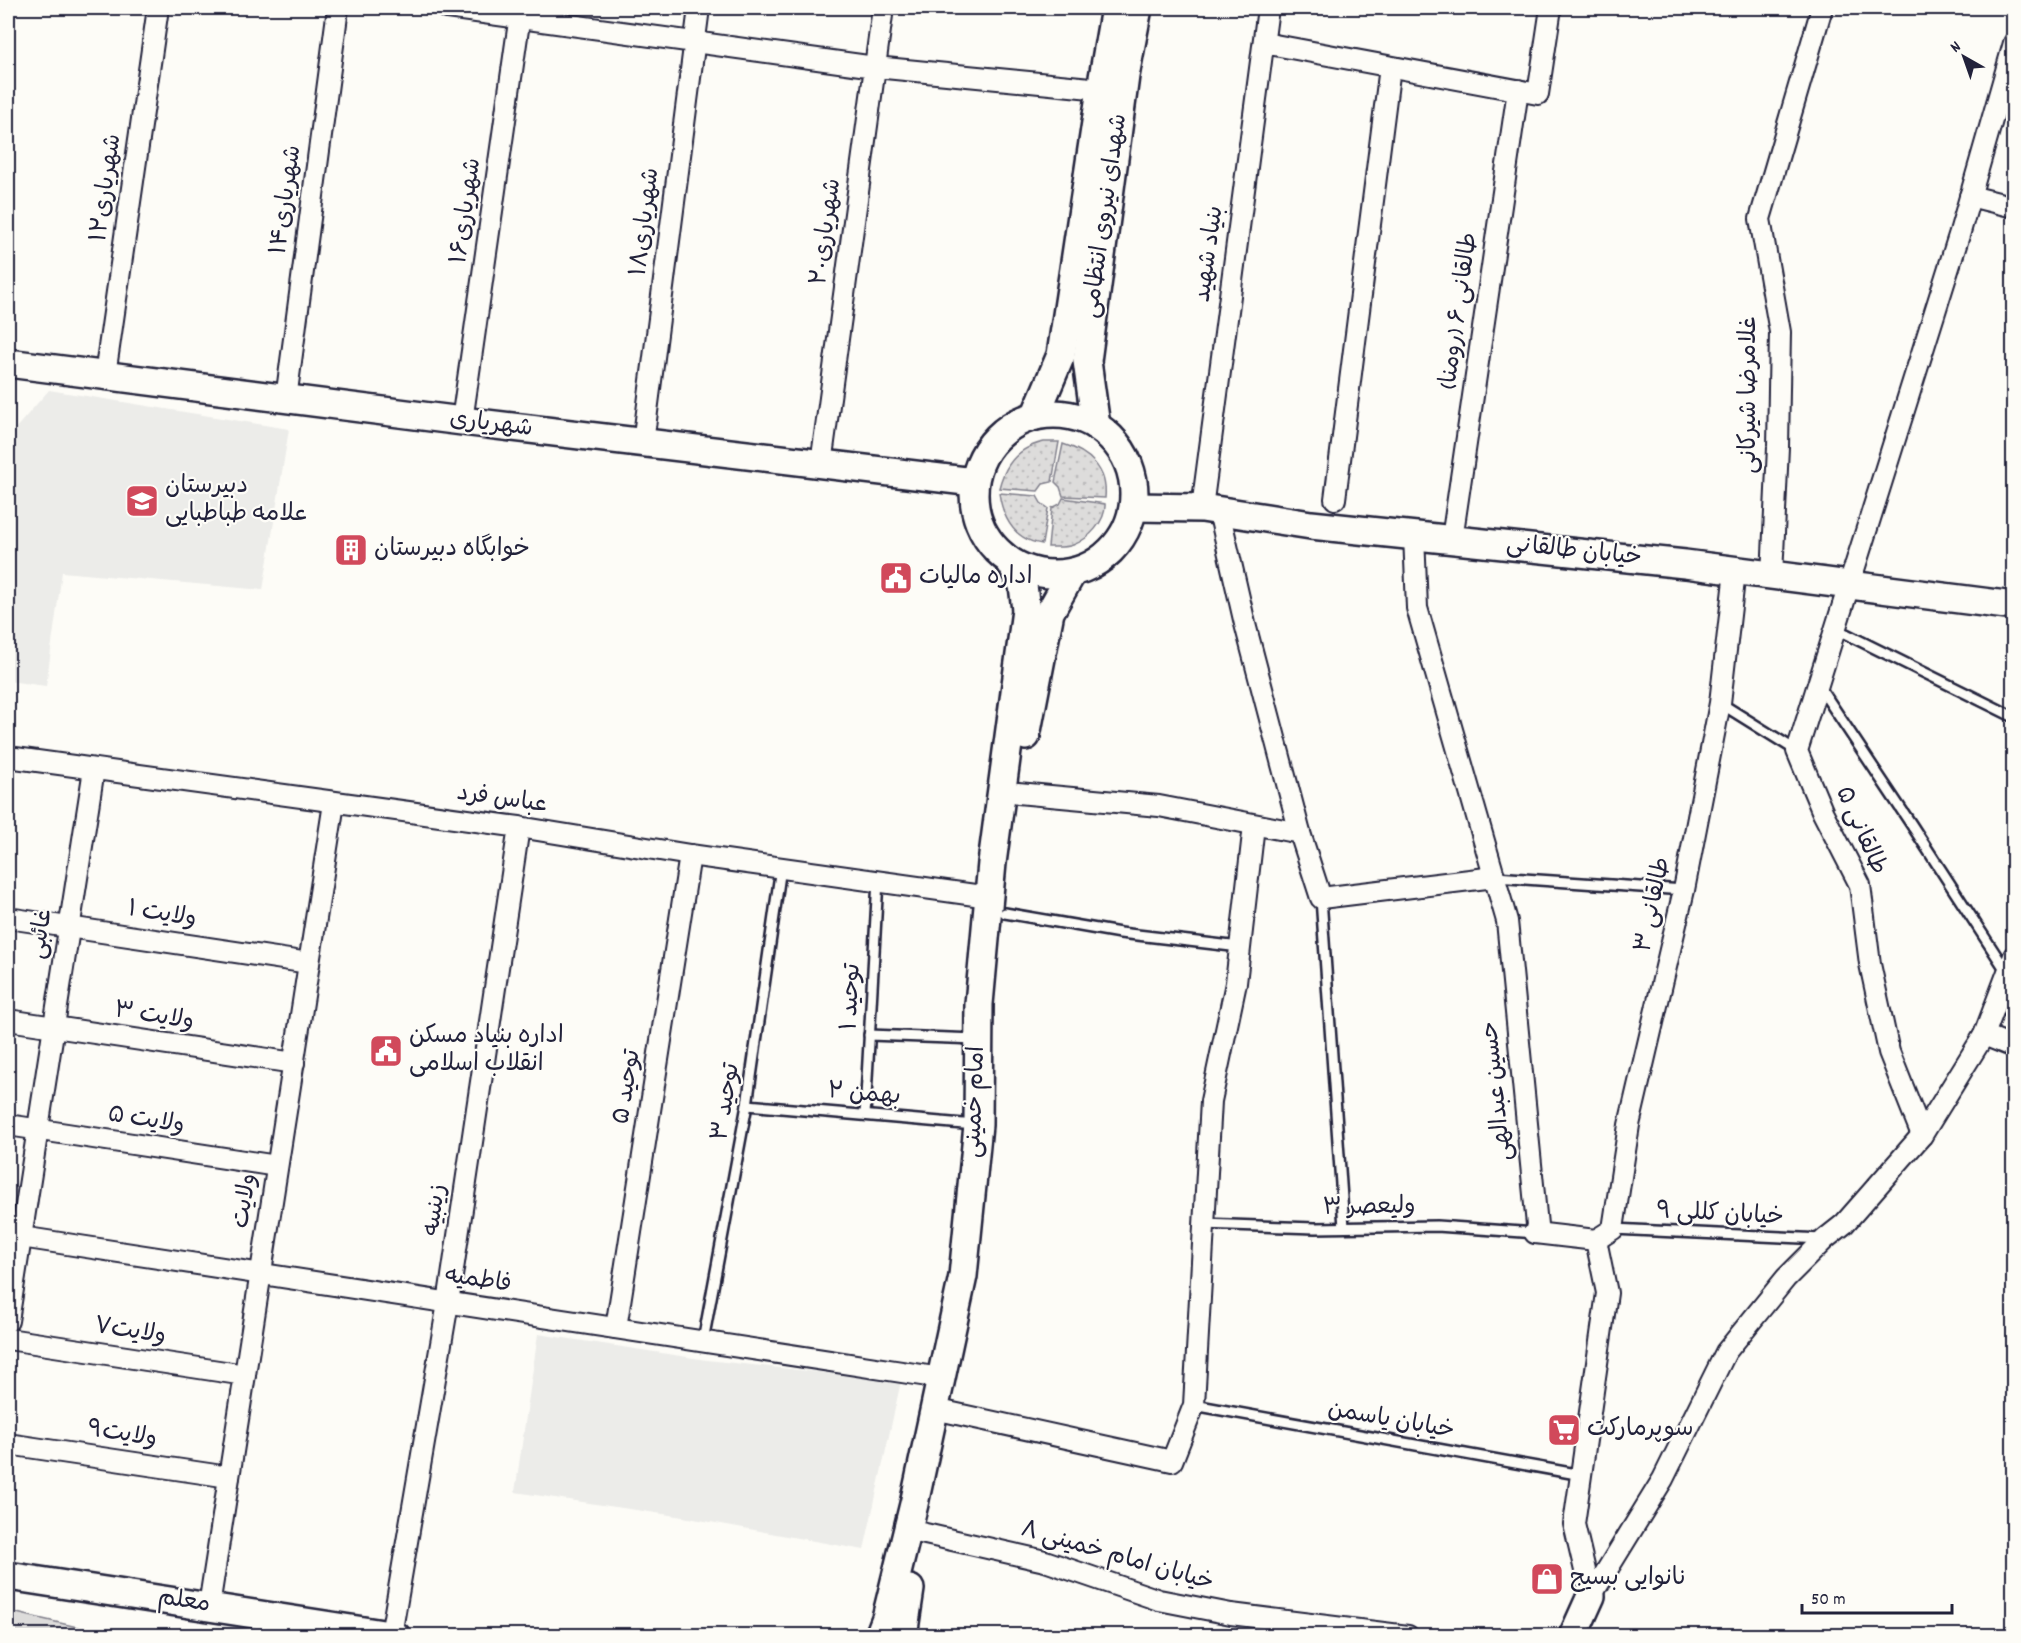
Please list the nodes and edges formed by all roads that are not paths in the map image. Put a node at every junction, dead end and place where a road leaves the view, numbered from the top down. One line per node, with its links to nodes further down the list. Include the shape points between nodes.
1 (158, 8): 22 (street, شهریاری۱۲)
2 (338, 8): 23 (street, شهریاری۱۴)
3 (447, 8): 11 (street)
4 (699, 8): 12 (street, شهریاری۱۸)
5 (883, 8): 16 (street, شهریاری۲۰)
6 (1115, 8): 17 (main road, شهدای نیروی انتظامی)
7 (1138, 8): 26 (main road, شهدای نیروی انتظامی, via 1125,76 1087,361)
8 (1268, 8): 14 (street, بنیاد شهید)
9 (1551, 8): 18 (street, via 1538,94)
10 (1822, 8): 38 (street, غلامرضا شیرکانی, via 1760,219 1780,332)
11 (521, 13): 12 (street); 25 (street, شهریاری۱۶)
12 (695, 42): 16 (street); 27 (street, شهریاری۱۸)
13 (2013, 43): 19 (street)
14 (1264, 44): 15 (street); 32 (street, بنیاد شهید)
15 (1390, 66): 18 (street); 30 (street)
16 (875, 67): 17 (street); 28 (street, شهریاری۲۰)
17 (1101, 89): 24 (main road, شهدای نیروی انتظامی, via 1061,355)
18 (1518, 90): 34 (street, طالقانی ۶ (رومنا))
19 (1970, 196): 20 (street); 39 (street)
20 (2013, 207)
21 (8, 363): 22 (main road, شهریاری)
22 (105, 375): 23 (main road, شهریاری)
23 (286, 399): 25 (main road, شهریاری)
24 (1035, 416): 26 (main road, via 1067,415); 29 (main road, via 1007,429 985,452)
25 (462, 421): 27 (main road, شهریاری)
26 (1096, 426): 31 (main road, via 1119,447 1132,476)
27 (643, 443): 28 (main road, شهریاری)
28 (821, 464): 29 (main road, شهریاری)
29 (974, 482): 35 (main road, via 975,513 988,542)
30 (1335, 500)
31 (1134, 507): 32 (main road, خیابان طالقانی); 37 (main road, via 1122,537 1101,560)
32 (1210, 510): 33 (main road, خیابان طالقانی); 52 (street, via 1245,624)
33 (1414, 535): 34 (main road, خیابان طالقانی); 55 (street, حسین عبدالهی, via 1417,608)
34 (1452, 539): 36 (main road, خیابان طالقانی)
35 (1011, 563): 37 (main road, via 1041,574); 59 (main road, امام خمینی, via 1023,585 1026,610)
36 (1736, 571): 38 (main road, خیابان طالقانی); 43 (street, طالقانی ۳)
37 (1072, 573): 48 (main road, امام خمینی, via 1050,612)
38 (1772, 576): 39 (main road, خیابان طالقانی)
39 (1847, 586): 40 (main road, خیابان طالقانی); 41 (street)
40 (2013, 606)
41 (1834, 628): 42 (street); 44 (lane)
42 (1817, 684): 45 (street); 64 (lane)
43 (1720, 703): 45 (lane); 57 (street, طالقانی ۳)
44 (2013, 717)
45 (1797, 751): 77 (street, طالقانی ۵, via 1860,885 1870,964 1889,1052)
46 (8, 757): 47 (street, عباس فرد)
47 (94, 769): 49 (street, عباس فرد); 61 (street, غائبی)
48 (1018, 793): 50 (street, via 1159,806); 59 (main road, امام خمینی, via 1008,866)
49 (334, 803): 51 (street, عباس فرد); 63 (street, ولایت)
50 (1254, 825): 52 (street); 62 (street)
51 (519, 828): 53 (street, عباس فرد); 87 (street, زینبیه)
52 (1300, 833): 58 (street)
53 (690, 855): 54 (street, عباس فرد); 89 (street, توحید ۵)
54 (781, 867): 56 (street, عباس فرد); 72 (lane, توحید ۳)
55 (1495, 877): 57 (lane); 58 (street); 82 (street, حسین عبدالهی, via 1507,921)
56 (878, 880): 59 (street, عباس فرد); 67 (lane, توحید ۱)
57 (1684, 890): 81 (street, طالقانی ۳, via 1629,1125)
58 (1321, 898): 80 (lane)
59 (997, 905): 62 (lane, via 1120,933); 69 (main road, امام خمینی, via 979,1004); 95 (main road, امام خمینی, via 996,1126 981,1278)
60 (8, 918): 61 (street, ولایت ۱)
61 (69, 927): 63 (street, ولایت ۱); 66 (street, غائبی)
62 (1240, 947): 79 (street, via 1211,1101)
63 (309, 963): 71 (street, ولایت)
64 (2010, 964): 68 (street)
65 (8, 1020): 66 (street, ولایت ۳)
66 (53, 1027): 71 (street, ولایت ۳); 76 (street, غائبی)
67 (869, 1035): 69 (lane); 73 (lane, توحید ۱)
68 (1984, 1035): 70 (street); 77 (street)
69 (979, 1039): 75 (main road, امام خمینی)
70 (2013, 1047)
71 (294, 1063): 78 (street, ولایت)
72 (747, 1105): 73 (lane, بهمن ۲); 91 (lane, توحید ۳)
73 (865, 1115): 75 (lane, بهمن ۲)
74 (8, 1125): 76 (street, ولایت ۵)
75 (978, 1125): 93 (main road, امام خمینی, via 963,1276)
76 (37, 1130): 78 (street, ولایت ۵); 83 (street, غائبی)
77 (1922, 1135): 84 (street, via 1844,1224)
78 (277, 1166): 86 (street, ولایت)
79 (1203, 1224): 80 (lane, ولیعصر ۳); 94 (street)
80 (1344, 1227): 82 (lane, ولیعصر ۳, via 1437,1226)
81 (1613, 1229): 84 (lane, خیابان کللی ۹); 85 (street)
82 (1535, 1233): 85 (street)
83 (14, 1236): 86 (street, فاطمیه); 88 (street, غائبی)
84 (1825, 1239): 101 (street, via 1786,1278 1726,1352 1663,1479)
85 (1596, 1240): 97 (street, via 1607,1293)
86 (261, 1274): 87 (street, فاطمیه); 92 (street, ولایت)
87 (448, 1303): 89 (street, فاطمیه); 103 (street, زینبیه)
88 (8, 1321)
89 (616, 1328): 91 (street, فاطمیه)
90 (8, 1339): 92 (street, ولایت۷)
91 (704, 1341): 93 (street, فاطمیه)
92 (245, 1375): 98 (street, ولایت)
93 (941, 1378): 104 (main road, امام خمینی)
94 (1194, 1405): 95 (street, via 1172,1461); 97 (lane, خیابان یاسمن)
95 (948, 1412): 99 (main road, امام خمینی)
96 (8, 1444): 98 (street, ولایت۹)
97 (1582, 1475): 101 (street, via 1574,1524)
98 (229, 1477): 102 (street, ولایت)
99 (921, 1533): 105 (main road, امام خمینی); 106 (street, خیابان امام خمینی ۸, via 1045,1561 1159,1600 1231,1614)
100 (8, 1576): 102 (main road, معلم)
101 (1591, 1596): 107 (main road)
102 (208, 1606): 103 (main road, معلم)
103 (394, 1635)
104 (879, 1635)
105 (903, 1635)
106 (1408, 1635)
107 (1573, 1635)

